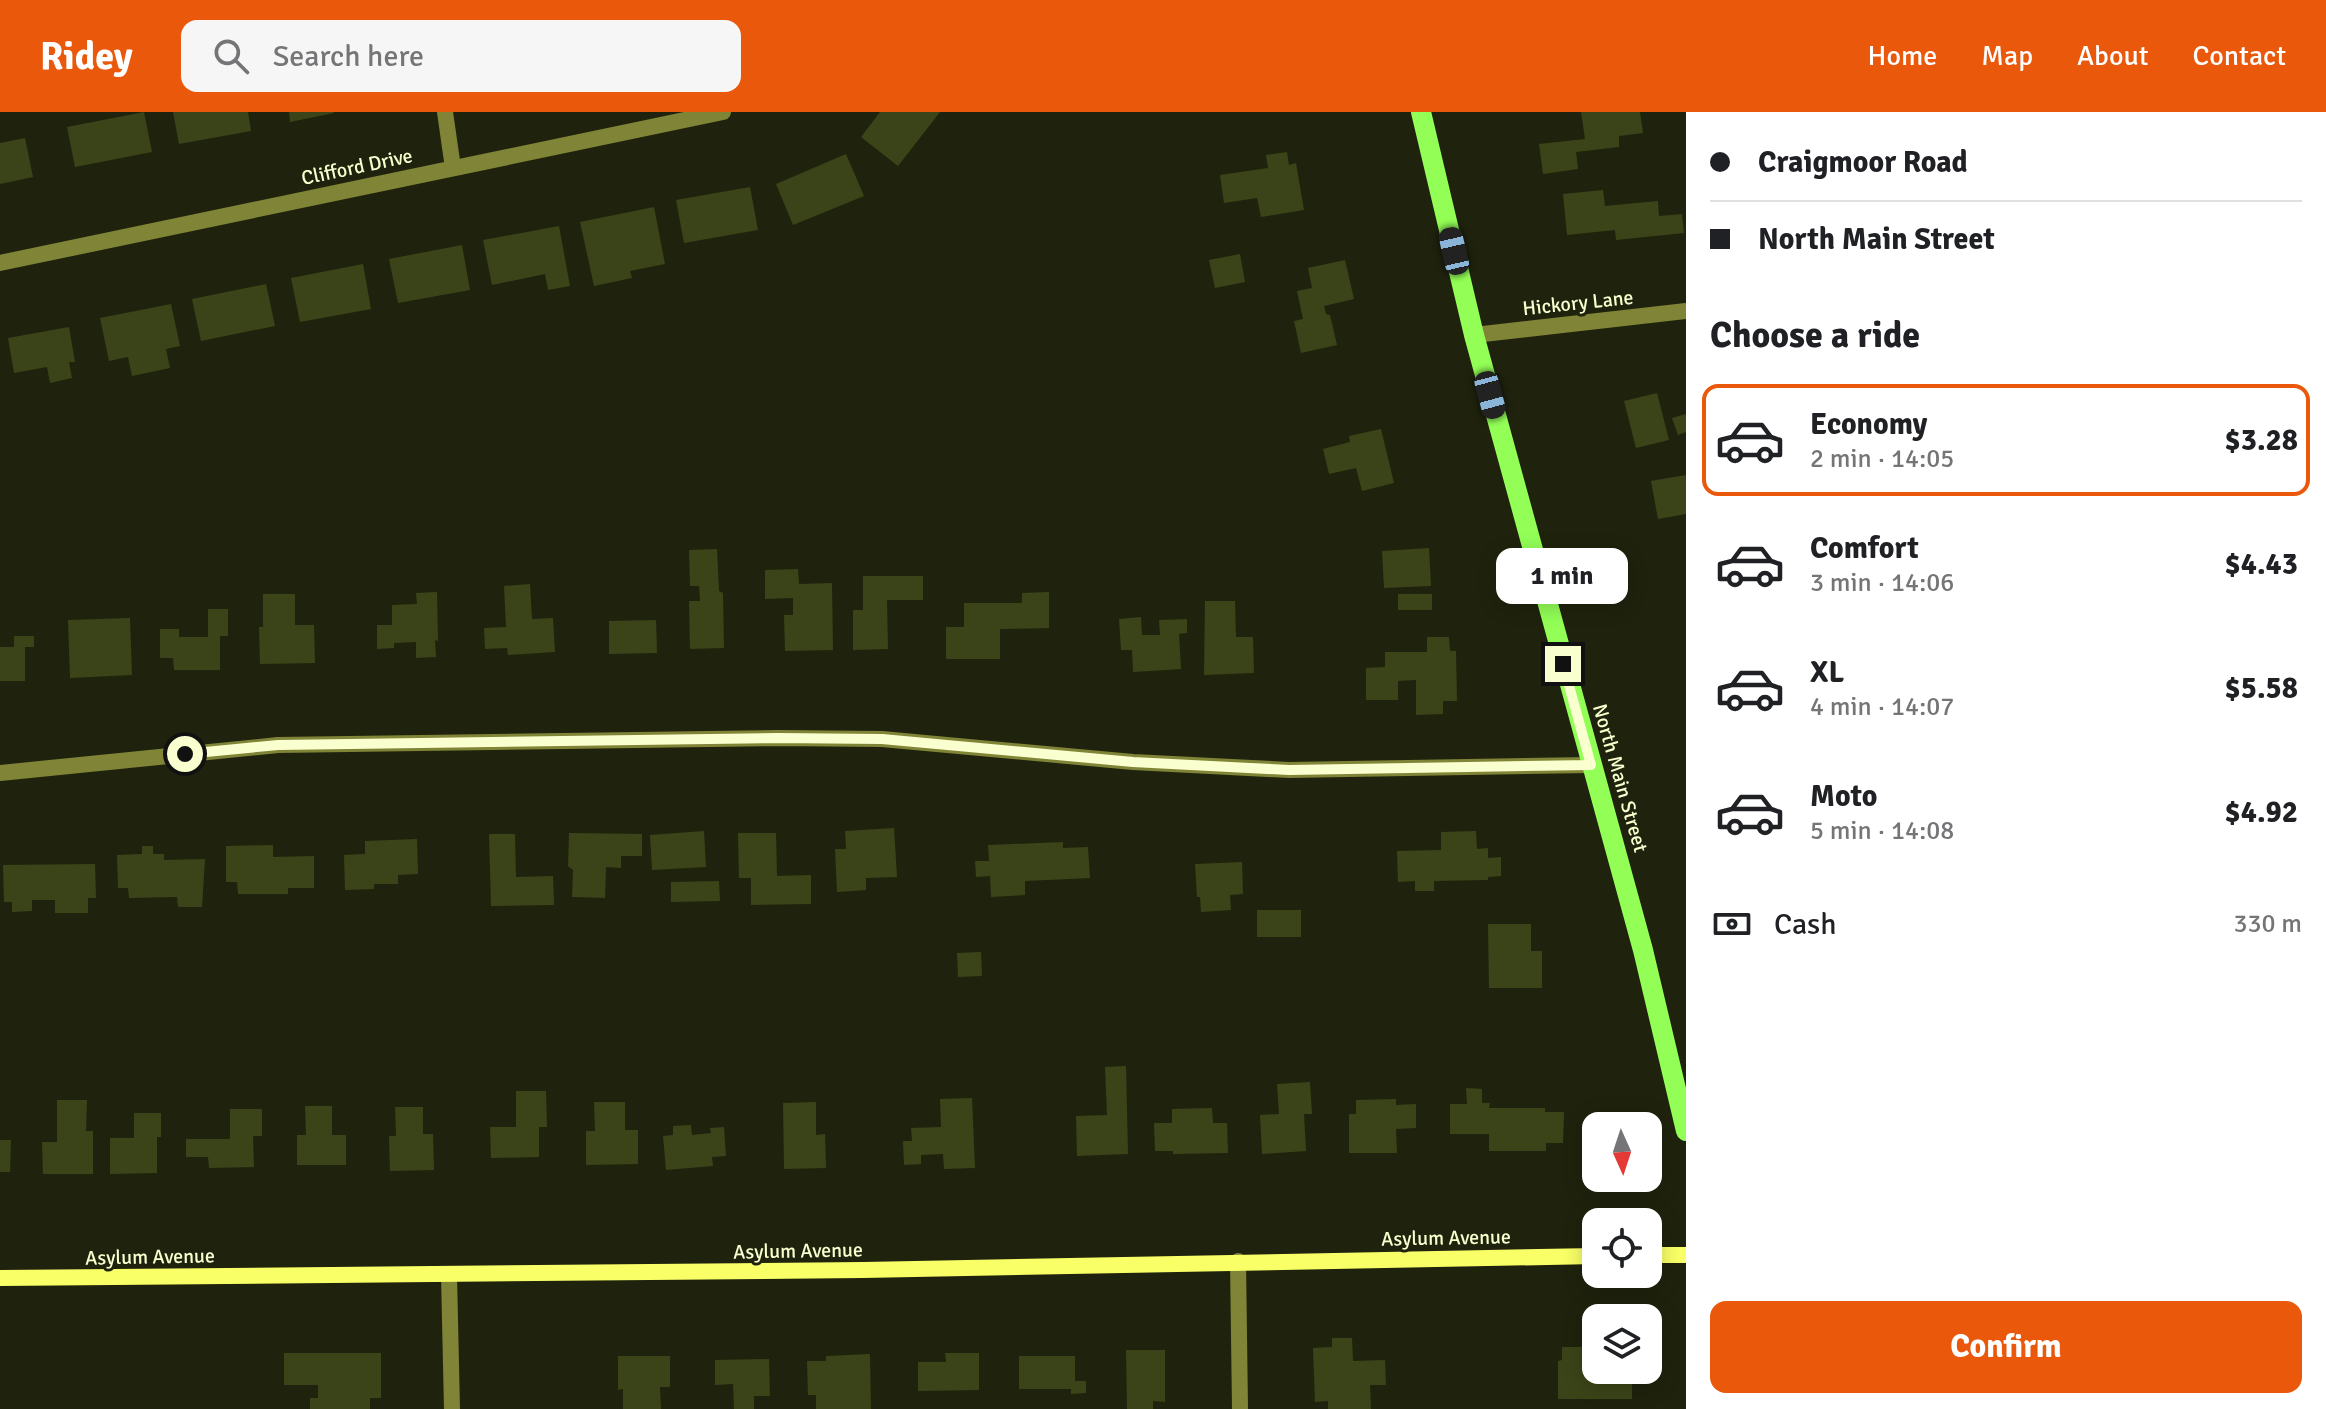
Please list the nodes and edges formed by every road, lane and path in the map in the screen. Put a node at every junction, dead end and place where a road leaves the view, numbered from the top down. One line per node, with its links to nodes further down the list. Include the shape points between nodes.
1 (445, 112): 4 (street)
2 (723, 112): 4 (street, Clifford Drive)
3 (1421, 112): 7 (main road, North Main Street)
4 (453, 168): 5 (street, Clifford Drive)
5 (0, 263)
6 (1686, 311): 7 (street, Hickory Lane)
7 (1474, 335): 8 (main road, North Main Street)
8 (1591, 765): 9 (street, via 1289,770 882,739 777,738 278,745); 10 (main road, North Main Street)
9 (0, 773)
10 (1686, 1131)
11 (1662, 1255): 12 (main road)
12 (1686, 1255)
13 (1582, 1256): 14 (main road, Asylum Avenue)
14 (1238, 1261): 15 (main road, Asylum Avenue); 18 (street)
15 (449, 1275): 16 (main road, Asylum Avenue); 17 (street)
16 (0, 1278)
17 (452, 1409)
18 (1240, 1409)

